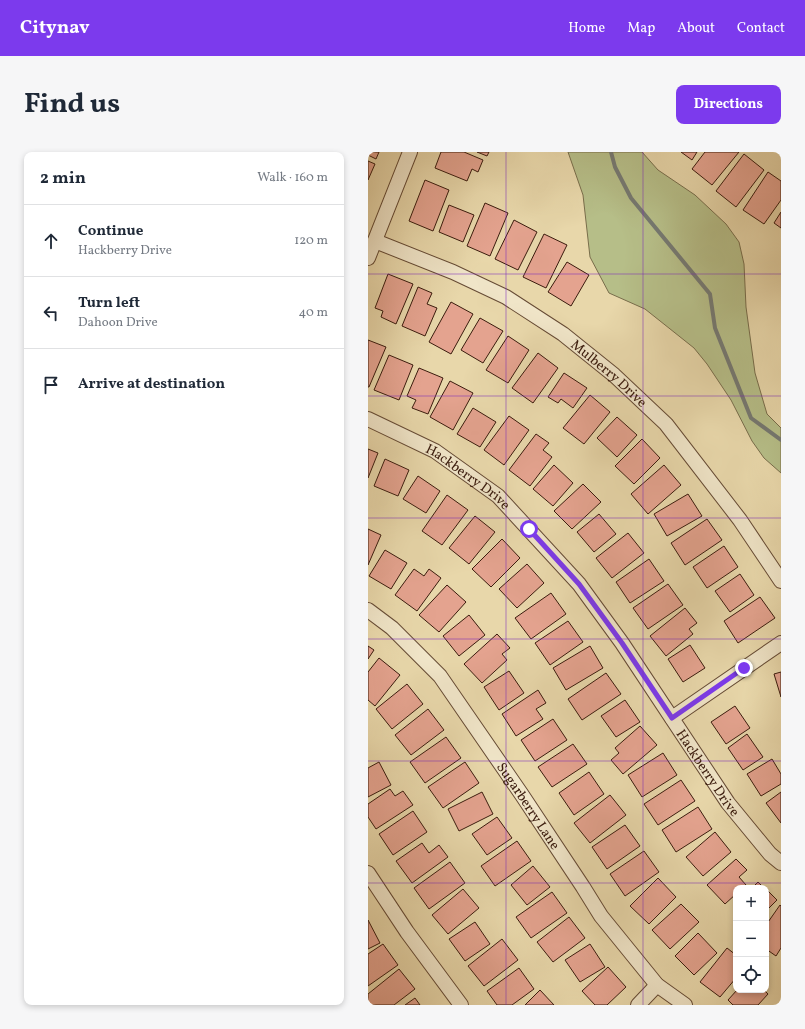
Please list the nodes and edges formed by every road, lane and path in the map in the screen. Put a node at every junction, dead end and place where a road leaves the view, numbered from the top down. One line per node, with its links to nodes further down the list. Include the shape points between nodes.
1 (410, 152): 2 (street)
2 (375, 241): 3 (street); 5 (street, Mulberry Drive, via 506,296 563,334 614,375 666,424 740,520)
3 (368, 258)
4 (368, 419): 8 (street, Hackberry Drive, via 435,451 498,496 579,584)
5 (781, 581)
6 (368, 610): 11 (street, Sugarberry Lane, via 392,628 440,676 575,873 601,916)
7 (781, 643): 8 (street)
8 (672, 718): 9 (street, Hackberry Drive, via 728,803 770,854)
9 (781, 863)
10 (368, 873): 12 (street, via 407,932)
11 (657, 985): 13 (street); 14 (street, Sugarberry Lane)
12 (461, 1005)
13 (638, 1005)
14 (685, 1005)

